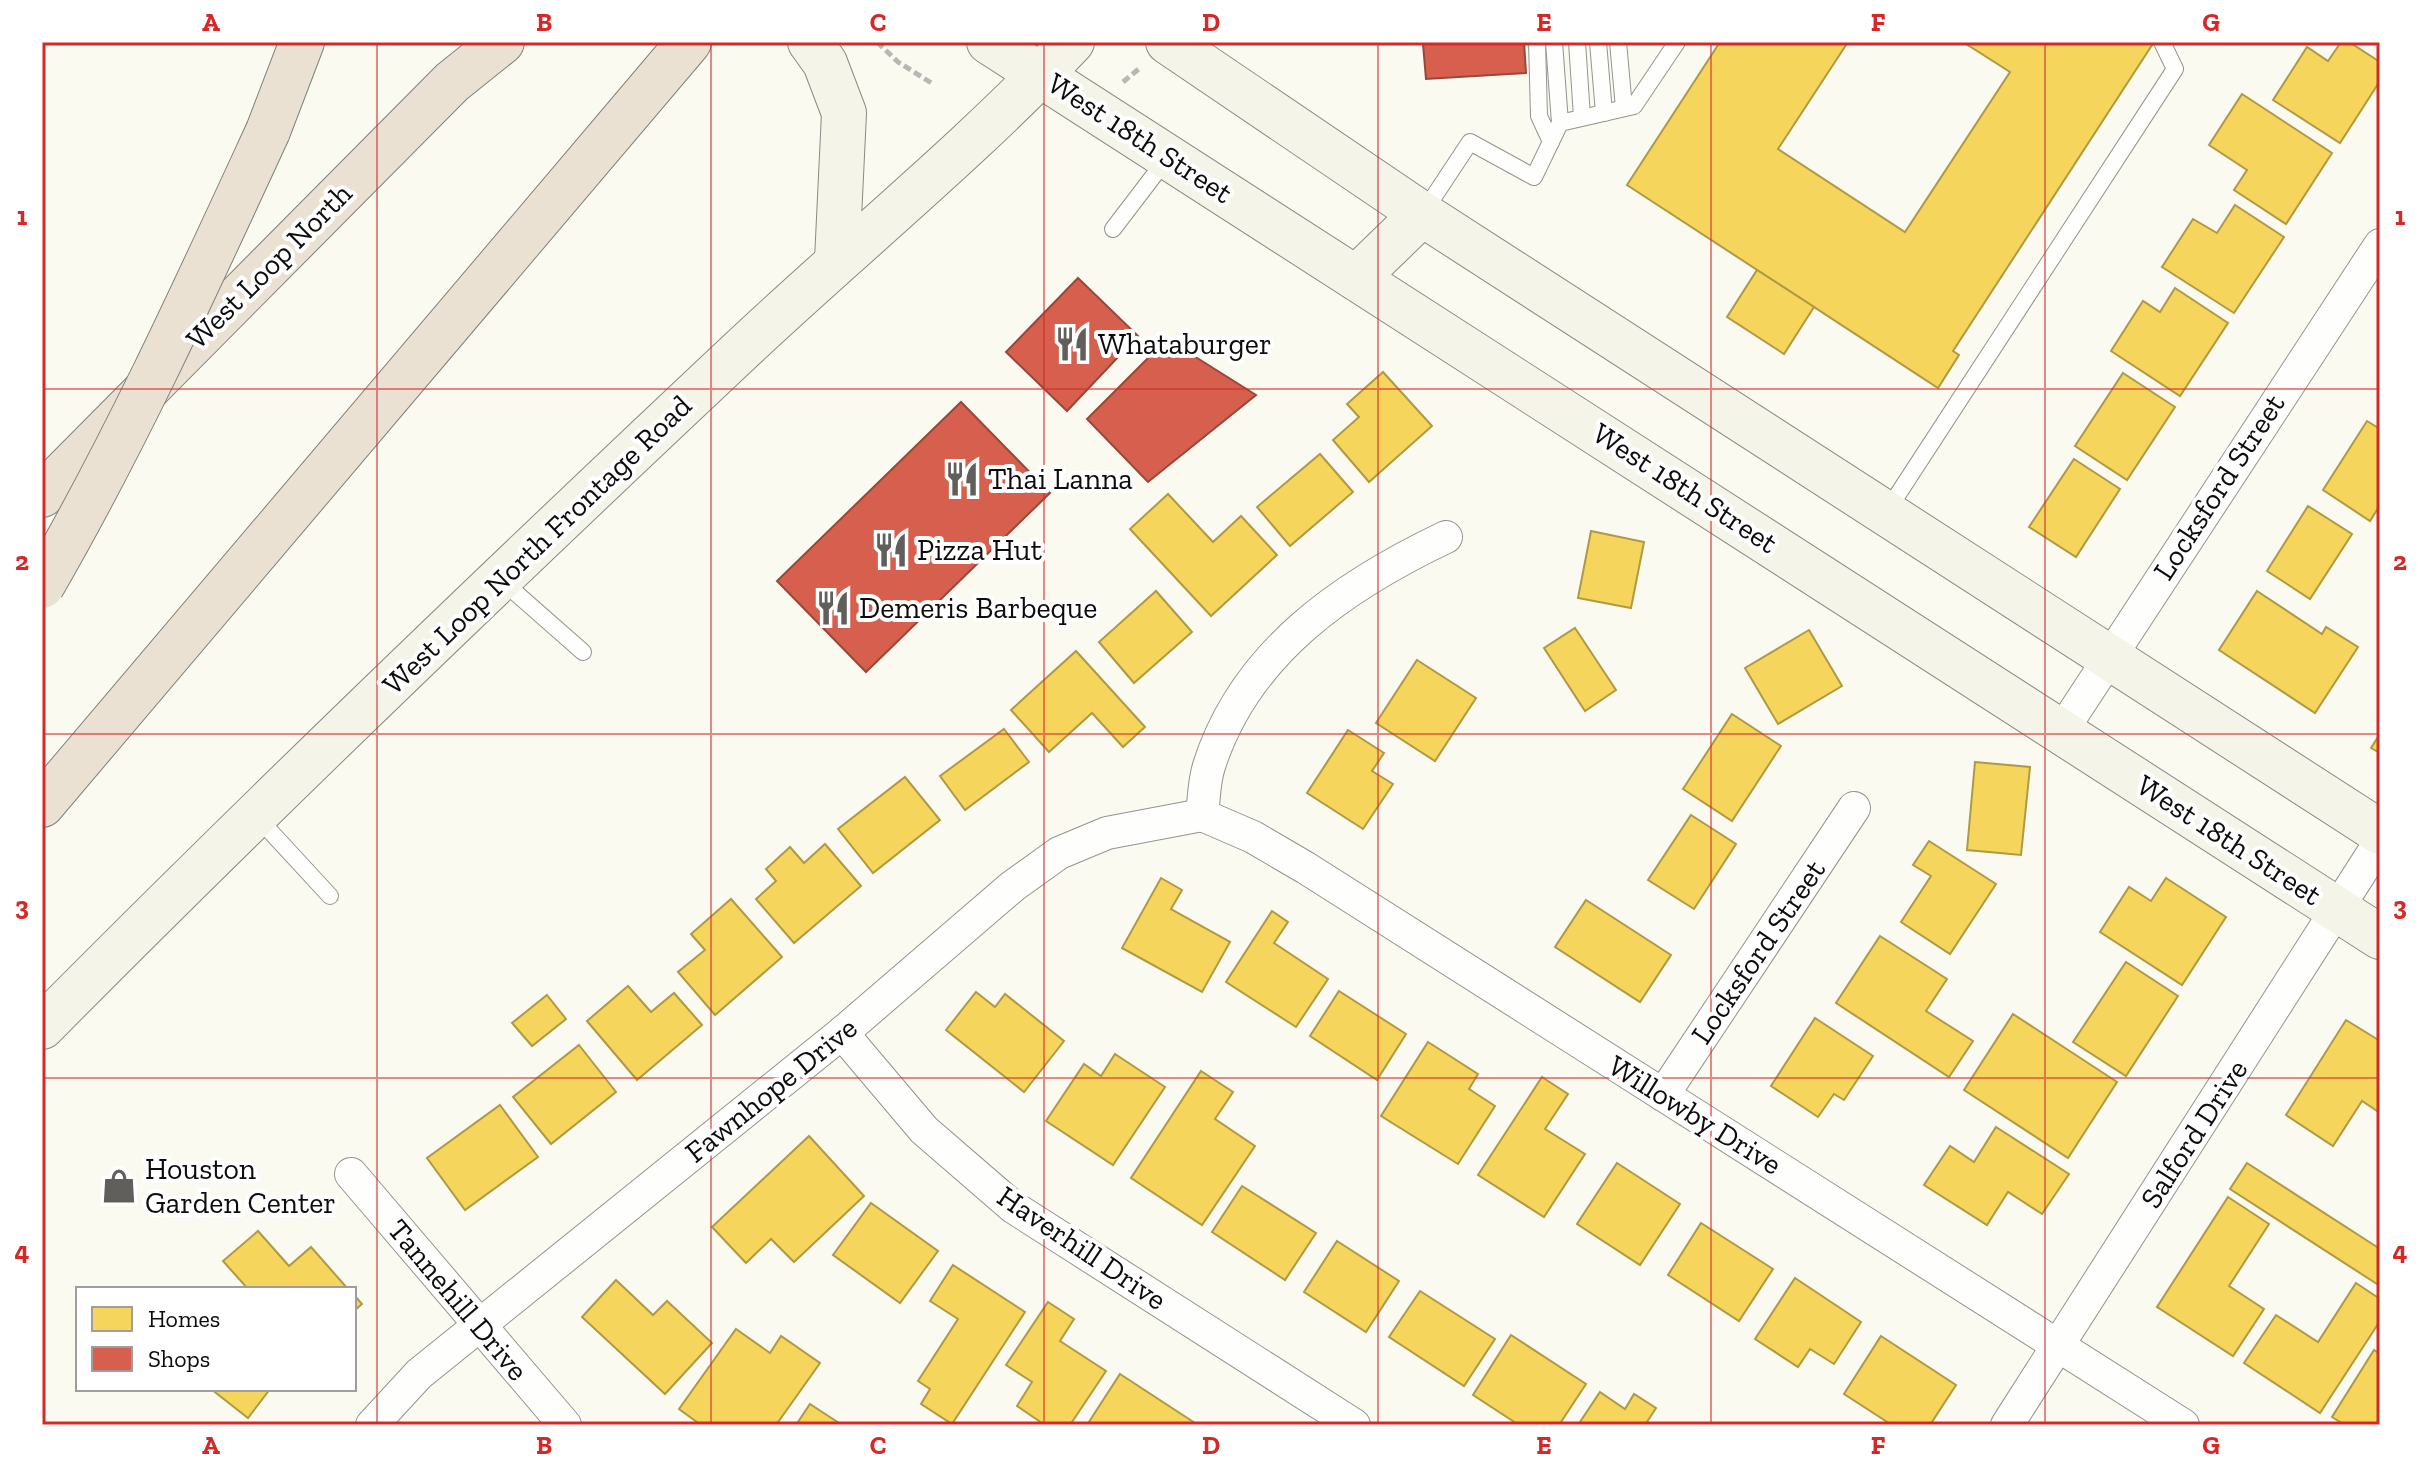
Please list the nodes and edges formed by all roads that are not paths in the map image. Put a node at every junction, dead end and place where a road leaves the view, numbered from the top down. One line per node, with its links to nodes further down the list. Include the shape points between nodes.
1 (302, 42): 31 (highway, bridge, via 268,131 169,345)
2 (502, 42): 27 (highway, West Loop North, bridge, via 452,82)
3 (689, 42): 35 (highway)
4 (810, 42): 25 (main road, via 825,63 844,113)
5 (989, 42): 15 (main road, West 18th Street)
6 (1072, 42): 15 (main road, West Loop North Frontage Road)
7 (1537, 42): 20 (lane, via 1539,116)
8 (1554, 42): 19 (lane)
9 (1577, 42): 18 (lane)
10 (1598, 42): 17 (lane)
11 (1618, 42): 16 (lane)
12 (1677, 42): 16 (lane, via 1634,106)
13 (2162, 42): 28 (lane, via 2175,69)
14 (1155, 54): 22 (main road)
15 (1041, 74): 21 (main road, West 18th Street); 25 (main road, West Loop North Frontage Road)
16 (1624, 108): 17 (lane)
17 (1604, 113): 18 (lane)
18 (1582, 117): 19 (lane)
19 (1560, 123): 20 (lane)
20 (1551, 142): 22 (lane, via 1534,177 1470,142)
21 (1169, 156): 23 (lane); 26 (main road, West 18th Street)
22 (1422, 214): 26 (main road); 28 (main road)
23 (1113, 229)
24 (2380, 245): 33 (street, Locksford Street)
25 (837, 260): 30 (main road, West Loop North Frontage Road)
26 (1356, 278): 34 (main road, West 18th Street)
27 (42, 495)
28 (1885, 514): 33 (main road)
29 (1446, 537): 37 (street, via 1384,567 1292,634 1231,717 1209,766)
30 (499, 578): 32 (lane); 38 (main road, West Loop North Frontage Road)
31 (42, 586)
32 (583, 652)
33 (2107, 657): 34 (street, Locksford Street); 39 (main road)
34 (2061, 732): 42 (main road, West 18th Street)
35 (42, 805)
36 (1854, 808): 46 (street, Locksford Street)
37 (1202, 815): 45 (street, Fawnhope Drive, via 1107,833 1059,853); 46 (street, Willowby Drive, via 1306,868)
38 (257, 817): 41 (lane); 44 (main road, West Loop North Frontage Road)
39 (2380, 832)
40 (2380, 842): 42 (street, Salford Drive)
41 (330, 896)
42 (2338, 911): 43 (main road, West 18th Street); 49 (street, Salford Drive)
43 (2380, 937)
44 (42, 1027)
45 (842, 1033): 48 (street, Fawnhope Drive); 52 (street, Haverhill Drive, via 924,1130 1013,1207)
46 (1663, 1095): 49 (street, Willowby Drive)
47 (351, 1174): 48 (street, Tannehill Drive)
48 (479, 1327): 50 (street, Fawnhope Drive, via 419,1374); 51 (street, Tannehill Drive)
49 (2058, 1345): 53 (street, Salford Drive); 54 (street, Willowby Drive)
50 (372, 1425)
51 (565, 1425)
52 (1354, 1425)
53 (2007, 1425)
54 (2183, 1425)

